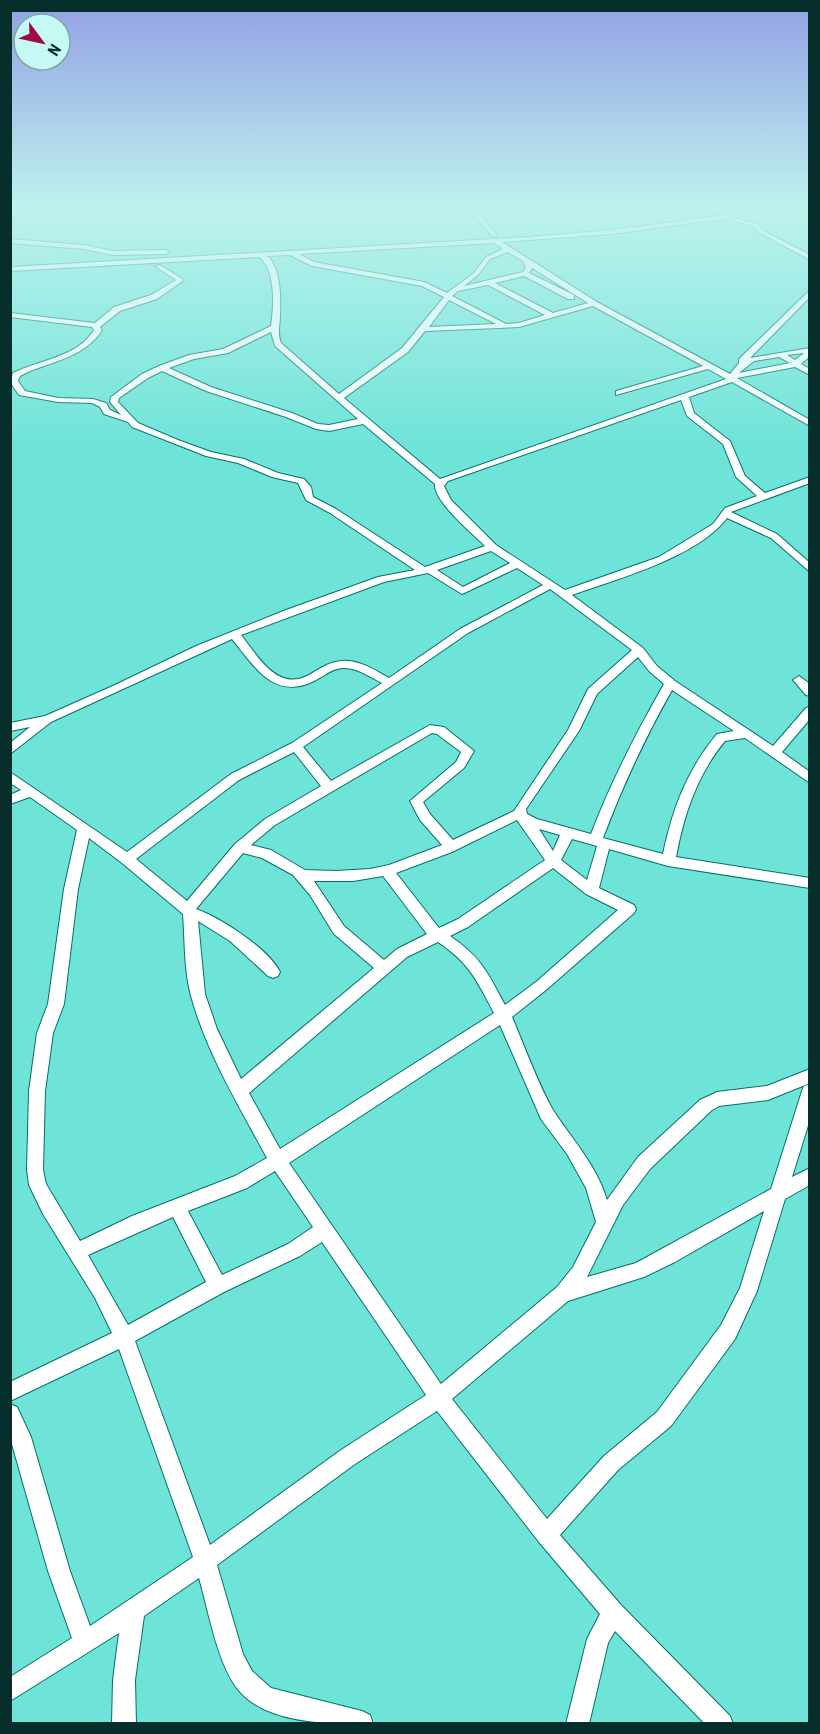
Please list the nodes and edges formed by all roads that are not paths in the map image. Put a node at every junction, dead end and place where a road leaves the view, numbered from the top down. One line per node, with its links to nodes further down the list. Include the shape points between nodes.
1 (170, 287): 15 (street, via 154,297 113,310)
2 (275, 287): 17 (street)
3 (436, 287): 10 (street)
4 (436, 287): 10 (street)
5 (459, 287): 10 (street)
6 (473, 287): 10 (street)
7 (497, 287): 14 (street)
8 (551, 287): 12 (street)
9 (561, 287): 12 (street)
10 (453, 291): 16 (street); 18 (street)
11 (810, 292): 24 (street)
12 (581, 302): 14 (street); 22 (street, via 594,304)
13 (10, 315): 15 (street)
14 (552, 316): 16 (street)
15 (95, 326): 30 (street, via 98,330 89,344 30,367 13,379 19,390 28,395)
16 (505, 326): 18 (street)
17 (274, 327): 23 (street, via 225,351); 29 (street, via 276,339 289,355)
18 (424, 328): 29 (street, via 405,350)
19 (810, 351): 20 (street); 21 (street)
20 (780, 354): 21 (street); 24 (street)
21 (794, 364): 24 (street); 25 (street)
22 (710, 366): 24 (street); 27 (street)
23 (162, 368): 26 (street); 31 (street, via 210,390 312,425 331,428)
24 (736, 372): 28 (street); 32 (street)
25 (810, 373)
26 (122, 390): 30 (street); 33 (street, via 114,396 114,402)
27 (619, 393)
28 (684, 396): 35 (street); 36 (street, via 690,414 727,443 741,477)
29 (341, 397): 31 (street)
30 (93, 401): 33 (street)
31 (365, 421): 35 (street)
32 (810, 424)
33 (135, 425): 41 (street, via 209,454 241,460 301,481 309,498)
34 (810, 480): 36 (street)
35 (440, 484): 38 (street, via 447,502)
36 (762, 496): 37 (street)
37 (725, 513): 40 (street, via 774,536); 43 (street, via 716,526 663,560)
38 (492, 547): 39 (street); 41 (street)
39 (517, 564): 41 (street, via 462,591); 42 (street)
40 (810, 569)
41 (426, 570): 44 (street, via 382,579)
42 (550, 585): 43 (street); 47 (street, via 464,631)
43 (564, 594): 45 (street)
44 (235, 635): 47 (street, via 279,683 295,684 341,664); 51 (street)
45 (639, 650): 48 (street); 62 (street, via 592,692 573,731 525,801)
46 (799, 680): 49 (street)
47 (390, 683): 54 (street)
48 (670, 684): 53 (street); 65 (street, via 630,758)
49 (810, 692)
50 (810, 711): 56 (street)
51 (48, 718): 52 (street); 55 (street)
52 (10, 727)
53 (746, 734): 56 (street); 70 (street, via 721,737 699,765 680,813)
54 (296, 746): 59 (street); 68 (street, via 235,777)
55 (10, 750)
56 (773, 754): 58 (street)
57 (10, 776): 60 (street)
58 (808, 777)
59 (329, 787): 66 (street, via 430,729 440,730 468,753 450,775 416,801); 67 (street, via 270,822)
60 (32, 791): 61 (street); 63 (street)
61 (10, 800)
62 (522, 816): 64 (street); 66 (street); 69 (street)
63 (84, 829): 68 (street); 89 (street, via 71,889 56,1004 45,1033 37,1091 35,1170 49,1208)
64 (568, 832): 65 (street); 69 (street)
65 (600, 843): 70 (street); 74 (street)
66 (451, 846): 71 (street)
67 (240, 847): 72 (street, via 282,861); 75 (street)
68 (126, 859): 75 (street)
69 (553, 861): 74 (street); 76 (street)
70 (668, 861): 73 (street)
71 (386, 870): 72 (street, via 356,875); 76 (street)
72 (301, 875): 77 (street, via 339,930)
73 (810, 883)
74 (591, 890): 79 (street, via 629,909)
75 (189, 910): 78 (street, via 212,920 240,940); 81 (street, via 198,994 214,1040)
76 (439, 937): 77 (street, via 402,953); 79 (street, via 472,960)
77 (385, 969): 81 (street)
78 (273, 972)
79 (503, 1015): 83 (street); 87 (street, via 547,1114 594,1185)
80 (810, 1076): 87 (street, via 768,1093 717,1099 706,1106 644,1163)
81 (239, 1091): 83 (street)
82 (810, 1091): 85 (street)
83 (278, 1161): 86 (street, via 241,1182); 88 (street)
84 (810, 1176): 85 (street)
85 (779, 1193): 91 (street, via 649,1266); 96 (street, via 748,1291 728,1332 664,1419 611,1463)
86 (177, 1207): 89 (street); 90 (street)
87 (606, 1221): 91 (street, via 579,1273)
88 (326, 1229): 90 (street, via 294,1250); 94 (street)
89 (76, 1252): 92 (street)
90 (218, 1286): 92 (street)
91 (563, 1293): 94 (street)
92 (124, 1337): 93 (street); 97 (street)
93 (10, 1392)
94 (439, 1398): 96 (street); 97 (street, via 348,1457)
95 (10, 1413): 100 (street, via 21,1437 59,1571)
96 (546, 1535): 99 (street)
97 (205, 1561): 98 (street); 102 (street, via 233,1657 251,1687 265,1698)
98 (134, 1610): 100 (street); 103 (street, via 125,1656)
99 (613, 1612): 104 (street, via 598,1639); 105 (street)
100 (85, 1643): 101 (street)
101 (10, 1690)
102 (362, 1723)
103 (124, 1724)
104 (577, 1724)
105 (722, 1724)

